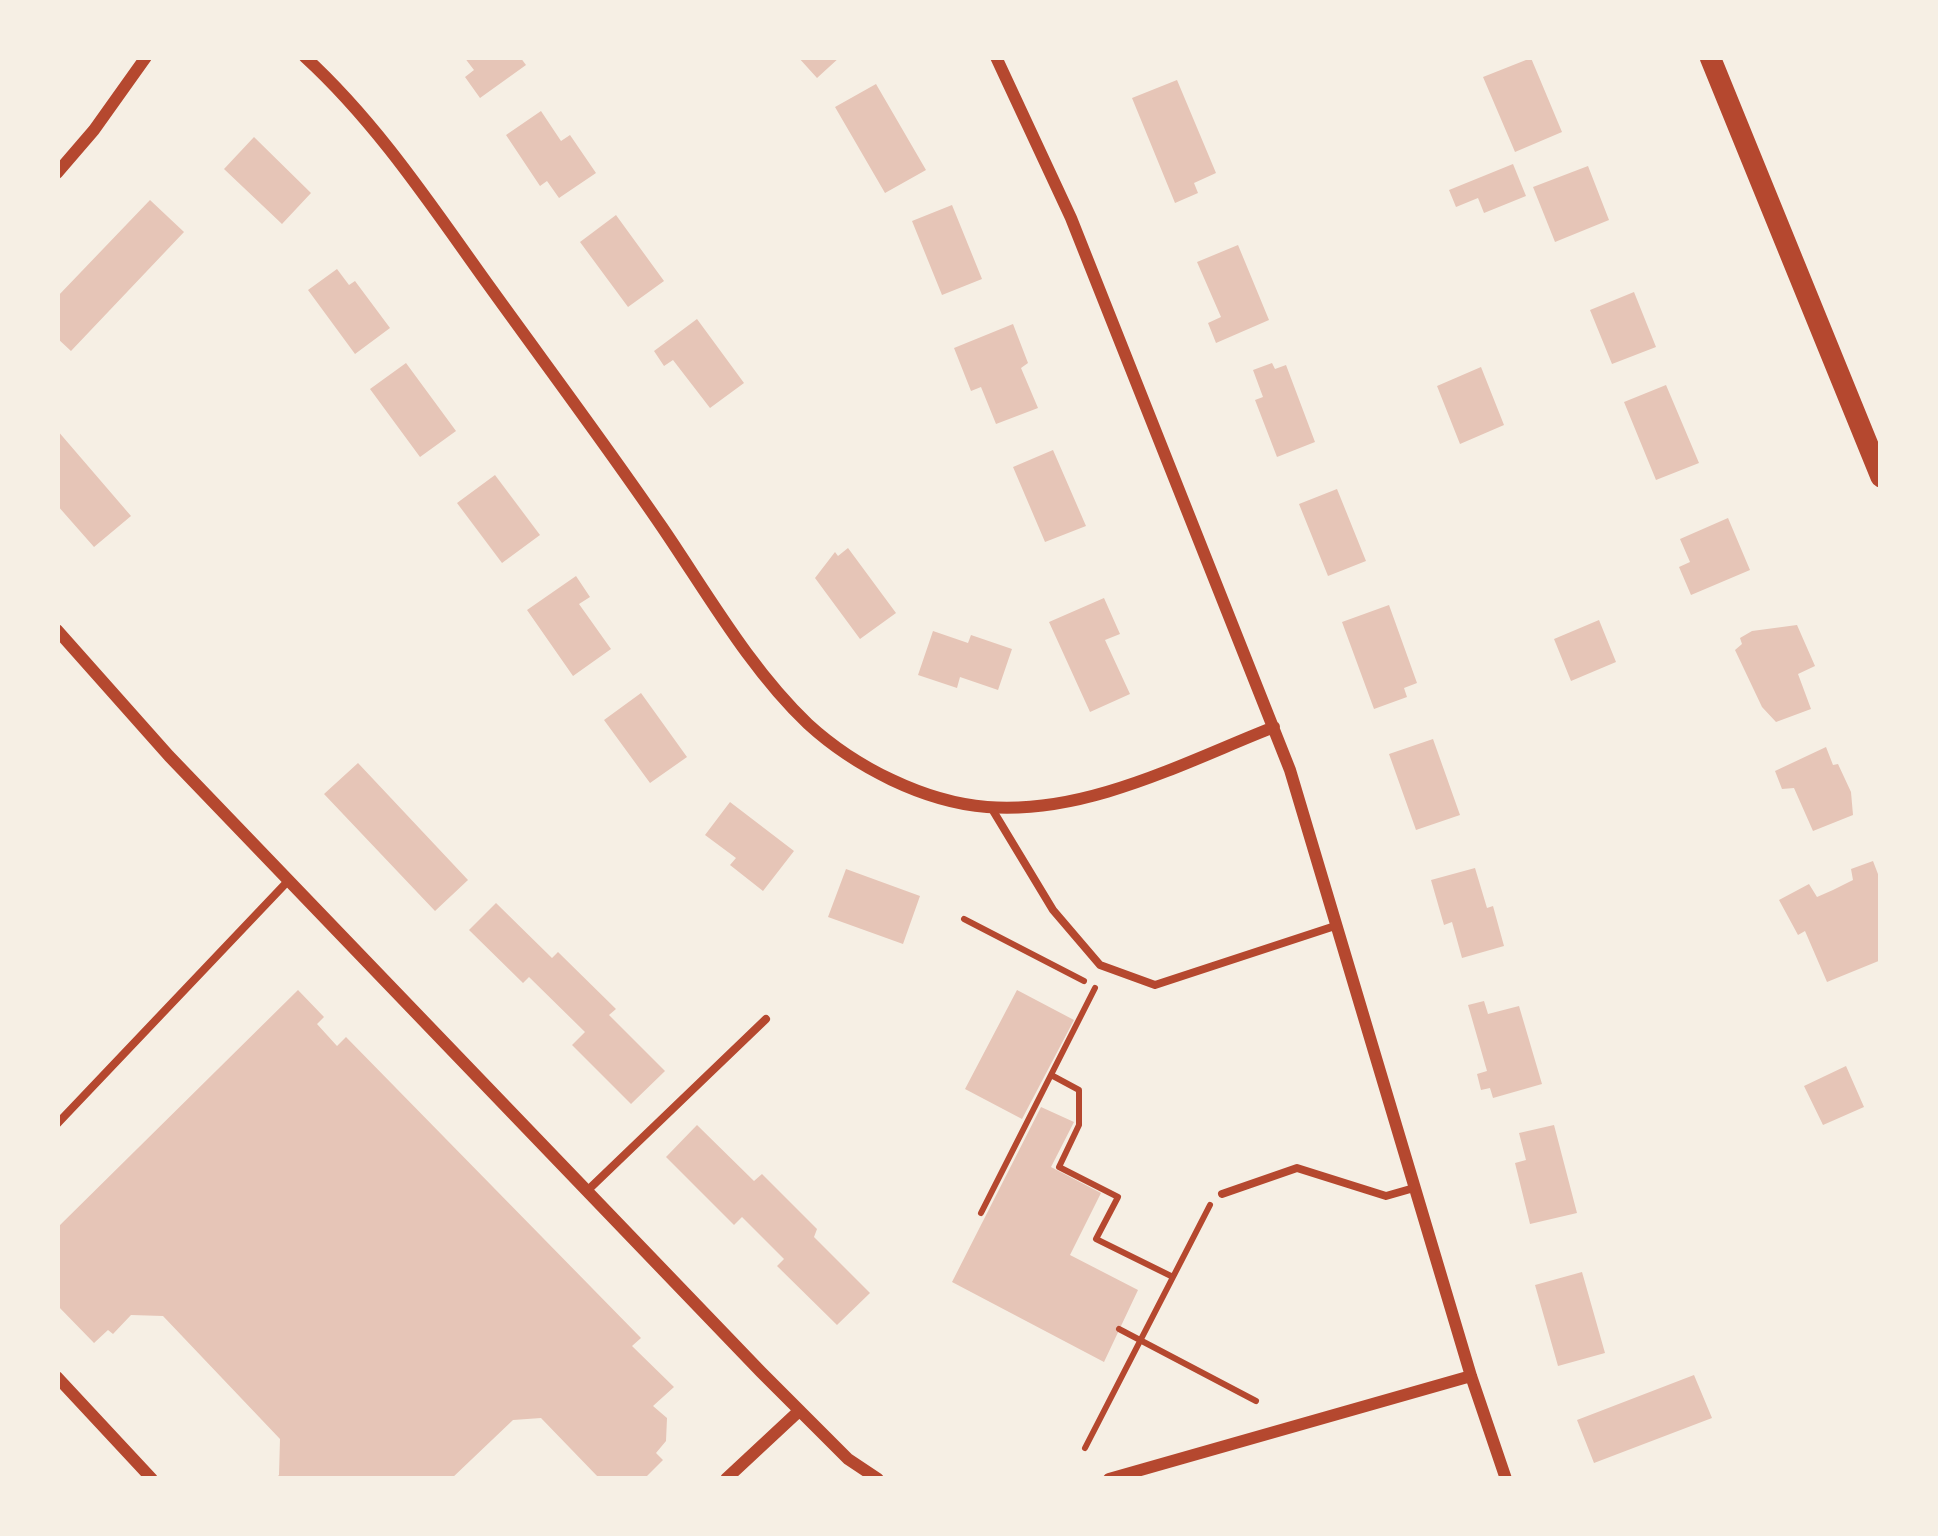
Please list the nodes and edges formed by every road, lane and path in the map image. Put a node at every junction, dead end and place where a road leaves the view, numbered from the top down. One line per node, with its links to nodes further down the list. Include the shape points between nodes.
1 (146, 57): 5 (street)
2 (305, 57): 9 (street, via 362,114 440,217 789,705 831,743 905,786)
3 (995, 57): 8 (street, via 1071,218)
4 (1710, 57): 6 (street)
5 (57, 173)
6 (1881, 477)
7 (57, 630): 10 (street)
8 (1274, 728): 9 (street, via 1077,800); 12 (street)
9 (991, 808): 12 (lane, via 1053,910 1100,965 1155,985)
10 (288, 881): 15 (lane); 17 (street)
11 (964, 919): 19 (path, via 1097,988)
12 (1338, 925): 16 (street)
13 (766, 1019): 17 (lane)
14 (1053, 1076): 20 (path, via 1079,1090 1079,1125 1059,1167 1118,1197 1096,1239)
15 (57, 1124)
16 (1415, 1187): 18 (lane, via 1385,1196 1297,1168); 23 (street)
17 (588, 1190): 26 (street)
18 (1222, 1194): 20 (path)
19 (981, 1213)
20 (1173, 1276): 22 (path)
21 (1119, 1329): 22 (path)
22 (1140, 1340): 25 (path); 27 (path)
23 (1471, 1376): 31 (street); 32 (street)
24 (57, 1378): 28 (street)
25 (1256, 1401)
26 (799, 1411): 29 (street); 30 (street)
27 (1085, 1448)
28 (152, 1479)
29 (726, 1479)
30 (878, 1479)
31 (1109, 1479)
32 (1507, 1479)

